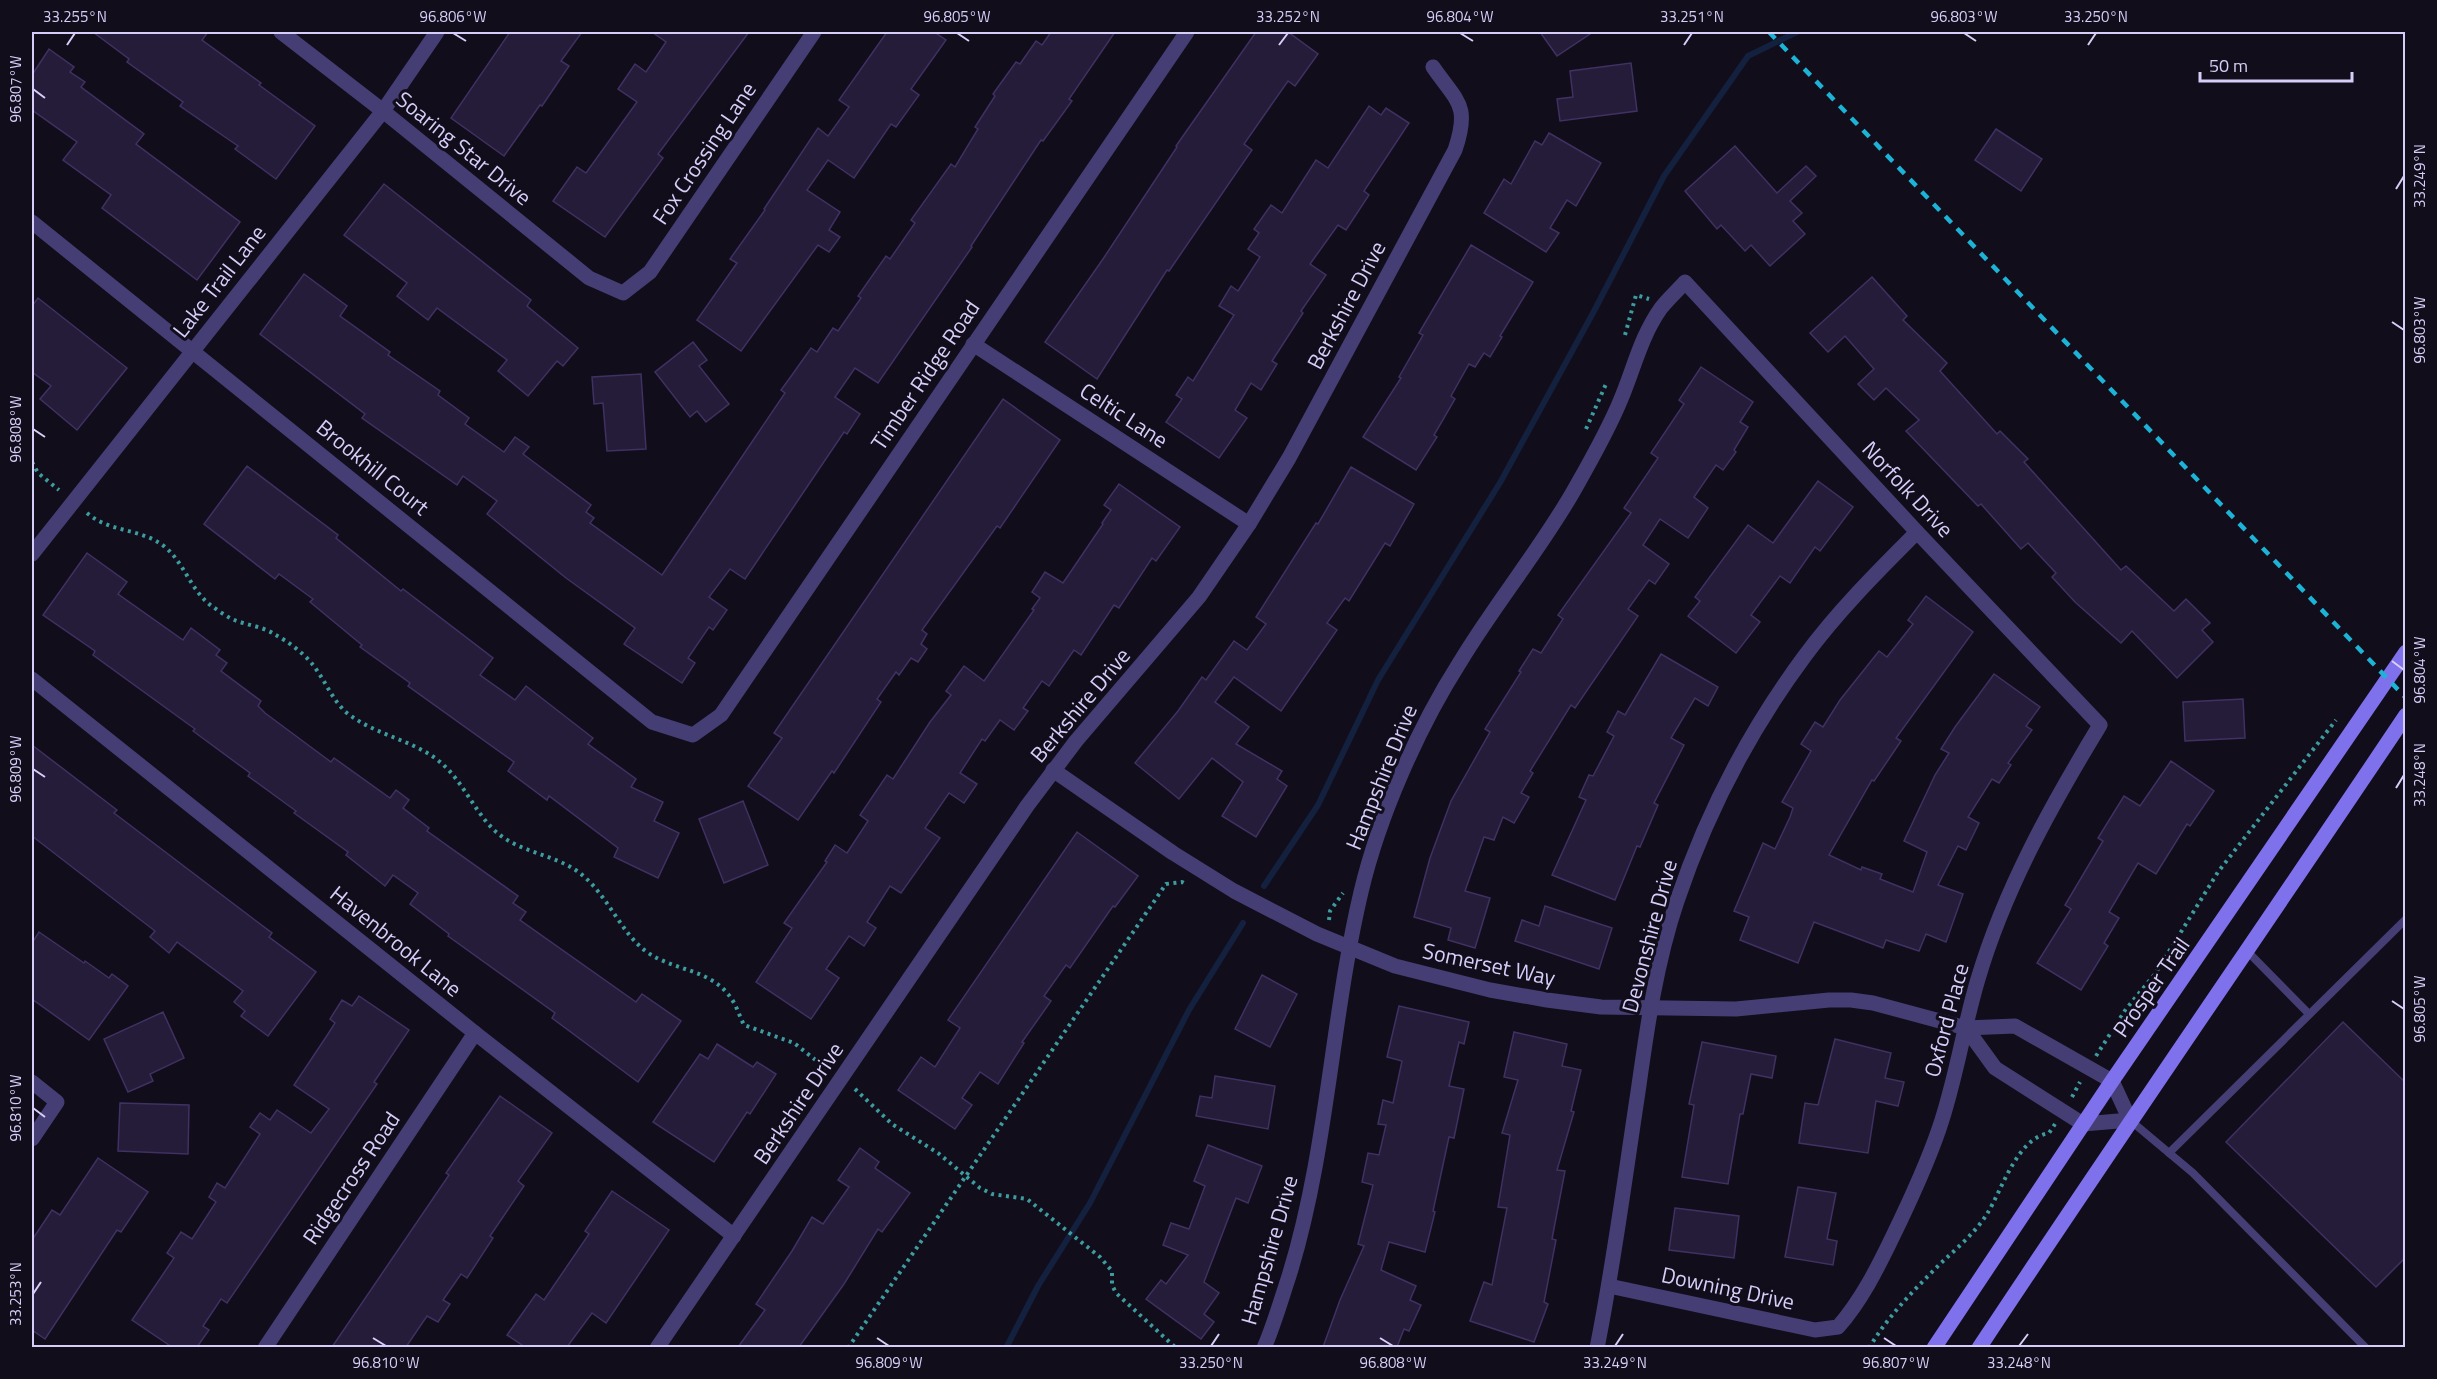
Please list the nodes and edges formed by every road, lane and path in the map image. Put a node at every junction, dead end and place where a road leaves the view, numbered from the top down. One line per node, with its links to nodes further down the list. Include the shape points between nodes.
1 (281, 32): 6 (street, Soaring Star Drive)
2 (437, 32): 6 (street, Lake Trail Lane)
3 (814, 32): 9 (street, Fox Crossing Lane, via 650,272)
4 (1187, 32): 12 (street, Timber Ridge Road)
5 (1433, 67): 19 (street, Berkshire Drive, via 1463,110 1455,150)
6 (383, 111): 9 (street, Soaring Star Drive, via 589,278); 13 (street, Lake Trail Lane)
7 (32, 222): 13 (street, Brookhill Court)
8 (1685, 282): 10 (street, Hampshire Drive); 20 (street, Norfolk Drive)
9 (623, 293)
10 (1664, 304): 11 (path, via 1636,295); 33 (street, Hampshire Drive, via 1649,326 1621,400 1572,493 1434,706 1375,846)
11 (1623, 342)
12 (974, 344): 19 (street, Celtic Lane); 27 (street, Timber Ridge Road, via 721,715)
13 (193, 350): 21 (street, Lake Trail Lane); 27 (street, Brookhill Court, via 652,722)
14 (1608, 381): 15 (path)
15 (1581, 439)
16 (32, 462): 17 (path, via 38,473)
17 (59, 490)
18 (87, 513): 40 (path, via 95,520 146,536 164,546 208,602 231,618 273,633 313,664 344,710 359,722 437,759 453,773 493,829 526,850 577,871 647,952 714,981 728,993 744,1025 794,1043)
19 (1250, 524): 28 (street, Berkshire Drive, via 1172,631)
20 (1917, 532): 26 (street, Norfolk Drive); 35 (street, Devonshire Drive, via 1804,657 1746,747 1720,796 1676,903)
21 (32, 554)
22 (2406, 652): 42 (main road, Prosper Trail)
23 (32, 679): 38 (street, Havenbrook Lane)
24 (2339, 715): 39 (path, via 2218,872 2155,974 2126,1009)
25 (2406, 715): 34 (main road)
26 (2100, 725): 37 (street, Oxford Place, via 2031,845 1978,979)
27 (693, 735)
28 (1053, 770): 32 (street, Somerset Way, via 1204,873); 50 (street, Berkshire Drive)
29 (1192, 887): 49 (path, via 1182,882 1166,884)
30 (1343, 891): 32 (path, via 1330,911)
31 (2406, 919): 36 (lane)
32 (1326, 939): 33 (street, Somerset Way)
33 (1350, 948): 35 (street, Somerset Way, via 1395,966 1490,990 1601,1007); 57 (street, Hampshire Drive, via 1314,1184)
34 (2248, 952): 36 (lane); 45 (main road)
35 (1650, 1009): 37 (street, Somerset Way, via 1736,1009 1851,1000); 51 (street, Devonshire Drive)
36 (2309, 1014): 48 (lane)
37 (1966, 1028): 39 (street, Somerset Way, via 2015,1026); 44 (street, via 1995,1068); 52 (street, Oxford Place, via 1939,1129 1921,1176 1880,1262)
38 (475, 1033): 50 (street, Havenbrook Lane); 53 (street, Ridgecross Road)
39 (2089, 1068): 42 (street, Somerset Way); 44 (path)
40 (827, 1069)
41 (32, 1082): 47 (street, via 57,1102)
42 (2112, 1082): 45 (street); 46 (main road, Prosper Trail)
43 (853, 1086): 49 (path, via 892,1124 931,1148)
44 (2063, 1111): 46 (street); 59 (path, via 2049,1133 2026,1147 2014,1163 1986,1215 1883,1325)
45 (2130, 1120): 46 (street); 48 (lane); 61 (main road)
46 (2083, 1124): 60 (main road, Prosper Trail)
47 (32, 1139)
48 (2169, 1153): 62 (lane)
49 (965, 1176): 55 (path); 56 (path, via 992,1194 1027,1199 1100,1257 1112,1271 1116,1293)
50 (734, 1236): 54 (street, Berkshire Drive)
51 (1609, 1286): 52 (street, Downing Drive, via 1815,1330); 58 (street, Devonshire Drive)
52 (1838, 1328)
53 (265, 1347)
54 (657, 1347)
55 (848, 1347)
56 (1176, 1347)
57 (1264, 1347)
58 (1597, 1347)
59 (1869, 1347)
60 (1934, 1347)
61 (1979, 1347)
62 (2366, 1347)

